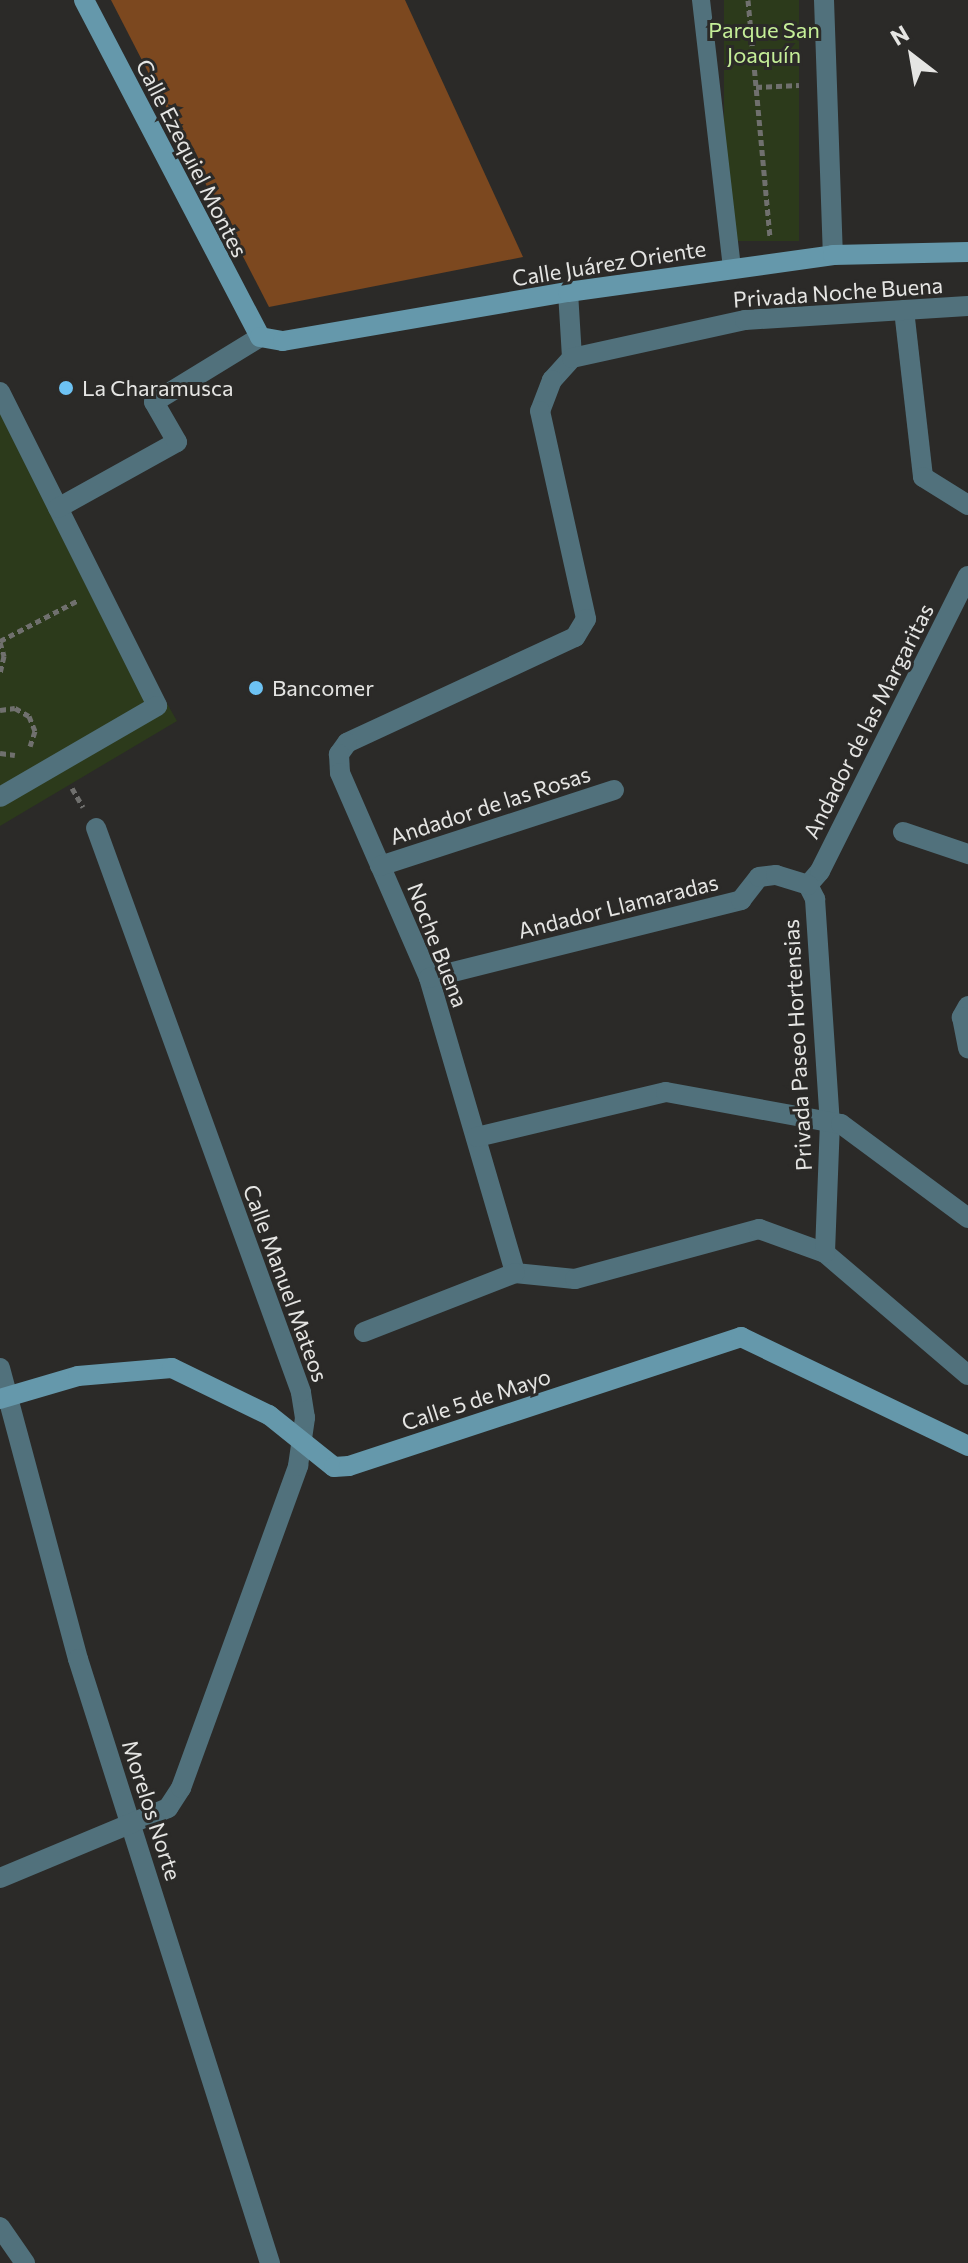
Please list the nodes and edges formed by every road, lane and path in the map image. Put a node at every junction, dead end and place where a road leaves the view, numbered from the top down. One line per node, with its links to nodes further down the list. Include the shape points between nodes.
1 (84, 0): 14 (street, Calle Ezequiel Montes)
2 (701, 0): 10 (lane)
3 (748, 0): 6 (path)
4 (824, 0): 5 (street)
5 (827, 83): 6 (path); 8 (street)
6 (756, 87): 9 (path)
7 (968, 252): 8 (street, Calle Juárez Oriente)
8 (833, 255): 9 (street, Calle Juárez Oriente)
9 (772, 264): 10 (street, Calle Juárez Oriente)
10 (732, 269): 11 (street, Calle Juárez Oriente)
11 (568, 292): 14 (street, Calle Juárez Oriente, via 283,341); 15 (street)
12 (968, 306): 13 (street, Privada Noche Buena)
13 (904, 310): 15 (street, Privada Noche Buena, via 745,320); 17 (street, via 923,477)
14 (260, 337): 18 (street, via 154,402 177,442)
15 (572, 358): 31 (street, Noche Buena, via 552,380 540,411 586,619 575,637 347,743 339,754 340,773)
16 (0, 392): 18 (street)
17 (968, 505)
18 (58, 508): 20 (street)
19 (968, 576): 32 (street, Andador de las Margaritas, via 820,871)
20 (99, 590): 21 (path); 25 (street, via 157,706)
21 (0, 642): 22 (path)
22 (0, 674)
23 (0, 710): 24 (path, via 23,710)
24 (35, 731)
25 (57, 764): 27 (street); 28 (path)
26 (614, 790): 31 (street, Andador de las Rosas)
27 (0, 797)
28 (96, 828): 45 (street, Calle Manuel Mateos, via 301,1392)
29 (903, 832): 30 (street)
30 (968, 854)
31 (380, 866): 33 (street, Noche Buena)
32 (808, 885): 33 (street, Andador Llamaradas, via 776,875 759,877 741,900); 36 (street, Privada Paseo Hortensias, via 815,899)
33 (429, 978): 37 (street, Noche Buena)
34 (968, 1006): 35 (street, via 962,1017)
35 (968, 1048)
36 (830, 1122): 37 (street, via 666,1092); 38 (street, via 841,1124); 39 (street, Privada Paseo Hortensias)
37 (477, 1137): 40 (street, Noche Buena)
38 (968, 1218)
39 (825, 1253): 40 (street, via 759,1229 575,1279); 43 (street)
40 (515, 1273): 41 (street)
41 (364, 1332)
42 (0, 1368): 44 (street, Morelos Norte)
43 (968, 1375)
44 (4, 1398): 45 (street, Calle 5 de Mayo, via 78,1376 172,1368 269,1415); 47 (street, Morelos Norte)
45 (302, 1443): 46 (street, Calle 5 de Mayo, via 334,1467 349,1466 741,1337); 47 (street, Calle Manuel Mateos, via 181,1788 168,1808)
46 (968, 1446)
47 (131, 1823): 48 (street, Calle Manuel Mateos); 51 (street, Morelos Norte)
48 (0, 1878)
49 (0, 2227): 50 (street)
50 (25, 2263)
51 (270, 2263)

